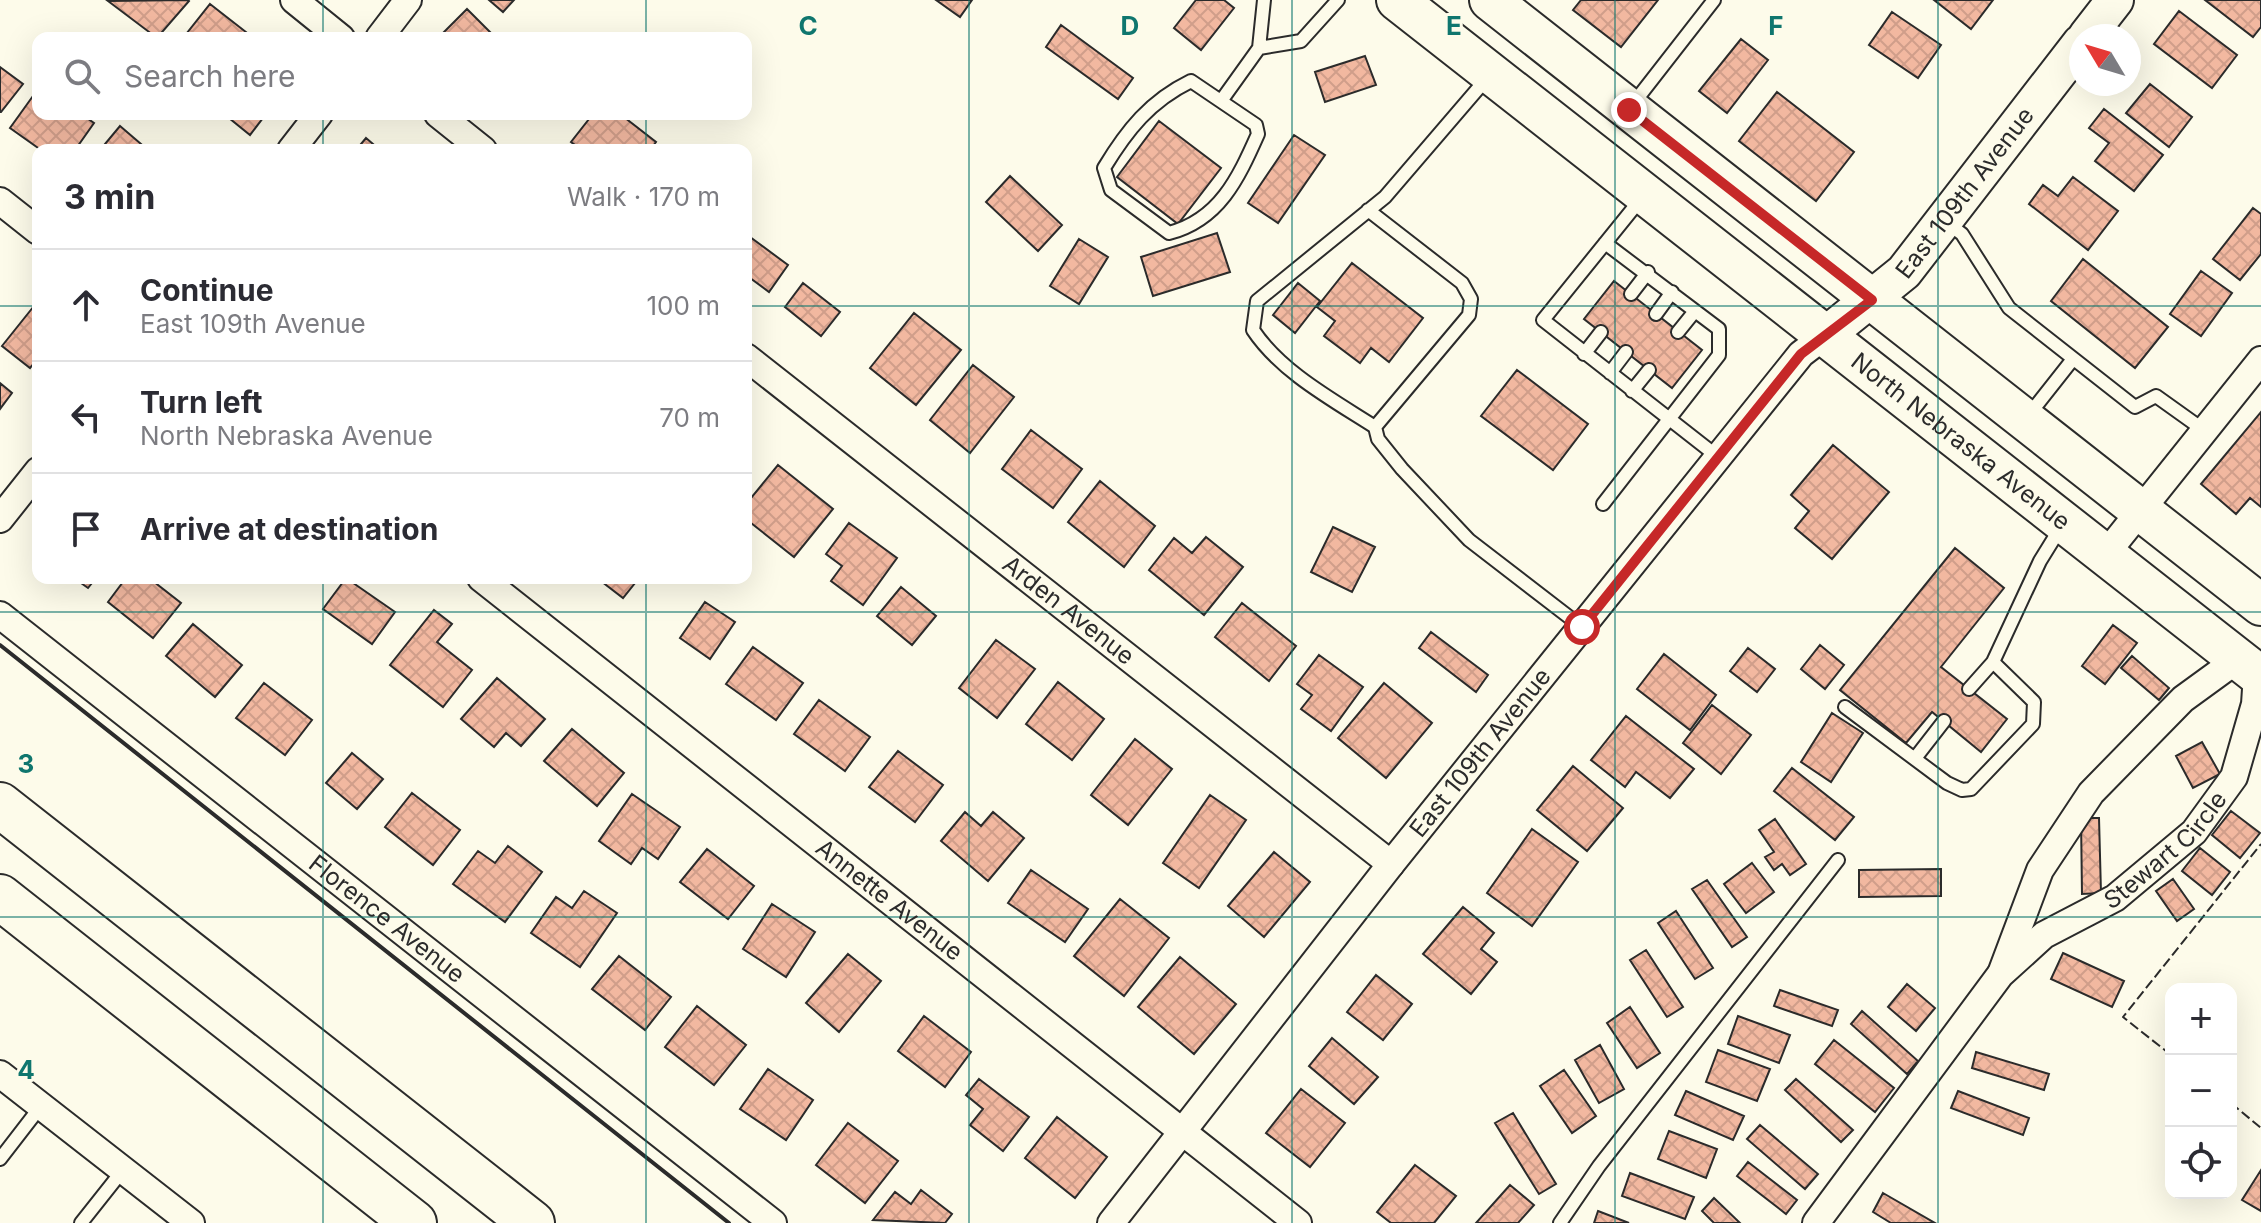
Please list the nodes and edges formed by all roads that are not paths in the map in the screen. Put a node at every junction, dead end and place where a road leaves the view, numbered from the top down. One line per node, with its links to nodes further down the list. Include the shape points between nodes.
1 (294, 0): 10 (street)
2 (408, 0): 11 (street)
3 (1264, 0): 13 (lane)
4 (1338, 0): 13 (lane, via 1301,41)
5 (1397, 0): 12 (main road, North Nebraska Avenue)
6 (1488, 0): 12 (main road); 17 (main road)
7 (1714, 0): 17 (lane)
8 (2115, 0): 9 (street)
9 (2096, 24)
10 (334, 32)
11 (384, 32)
12 (1451, 43): 15 (main road, North Nebraska Avenue)
13 (1259, 48): 16 (lane)
14 (2069, 59): 25 (street, East 109th Avenue)
15 (1491, 74): 22 (main road, North Nebraska Avenue); 24 (lane)
16 (1221, 101): 16 (lane, via 1191,81 1167,93 1130,126 1104,168 1111,190 1169,233 1201,221 1227,196 1258,134 1256,125)
17 (1629, 110): 31 (main road)
18 (314, 120): 20 (street)
19 (446, 120): 21 (street)
20 (296, 144)
21 (476, 144)
22 (1645, 194): 27 (lane); 36 (main road, North Nebraska Avenue)
23 (0, 201): 26 (street)
24 (1368, 210): 47 (lane, via 1462,283 1471,299 1469,315); 47 (lane, via 1257,301 1253,330 1312,386)
25 (1944, 220): 31 (street, East 109th Avenue, via 1904,272); 39 (lane, via 1962,234 2009,308)
26 (32, 226)
27 (1605, 243): 28 (lane); 38 (lane, via 1543,320)
28 (1648, 272): 29 (lane); 30 (lane)
29 (1672, 292): 32 (lane); 33 (lane)
30 (1631, 294)
31 (1872, 300): 36 (street, East 109th Avenue); 46 (main road)
32 (1695, 311): 35 (lane); 45 (lane, via 1719,329 1719,355)
33 (1656, 314)
34 (1601, 332): 38 (lane)
35 (1678, 332)
36 (1826, 335): 49 (street, East 109th Avenue, via 1801,354); 54 (main road, North Nebraska Avenue)
37 (1626, 352): 43 (lane)
38 (1584, 354): 43 (lane)
39 (2073, 359): 46 (lane); 48 (lane, via 2135,407 2156,396)
40 (2261, 360): 48 (street)
41 (752, 362): 68 (street, Arden Avenue)
42 (1649, 370): 44 (lane)
43 (1610, 373): 44 (lane)
44 (1632, 391): 45 (lane)
45 (1670, 420): 49 (lane); 51 (lane)
46 (2025, 420): 52 (main road)
47 (1375, 427): 59 (lane, via 1402,469 1469,540)
48 (2205, 431): 52 (street)
49 (1718, 457): 59 (street, East 109th Avenue)
50 (32, 479): 53 (street)
51 (1603, 504)
52 (2141, 511): 55 (street); 57 (main road)
53 (0, 519)
54 (2065, 522): 55 (main road, North Nebraska Avenue); 60 (lane, via 2040,561)
55 (2105, 555): 61 (main road, North Nebraska Avenue)
56 (489, 584): 73 (street, Annette Avenue)
57 (2261, 605)
58 (0, 615): 80 (street, Florence Avenue)
59 (1582, 627): 68 (street, East 109th Avenue)
60 (1993, 662): 62 (lane); 65 (lane, via 2034,702 2033,724 1971,789 1947,783)
61 (2252, 670): 70 (street, Stewart Circle, via 2183,699 2091,793 2040,870); 70 (street, Stewart Circle, via 2255,704 2234,777 2194,832 2115,898 2044,935)
62 (1969, 689)
63 (1845, 707): 65 (lane)
64 (1944, 721): 65 (lane)
65 (1916, 757)
66 (7, 808): 79 (highway)
67 (1838, 860): 83 (lane)
68 (1391, 864): 73 (street, East 109th Avenue)
69 (0, 897): 78 (highway)
70 (2000, 975): 84 (street, Stewart Circle)
71 (0, 1074): 72 (street)
72 (41, 1106): 74 (lane); 75 (street)
73 (1183, 1130): 81 (street, East 109th Avenue); 82 (street, Annette Avenue)
74 (0, 1159)
75 (123, 1170): 76 (lane); 77 (street)
76 (81, 1223)
77 (191, 1223)
78 (414, 1223)
79 (532, 1223)
80 (773, 1223)
81 (1111, 1223)
82 (1298, 1223)
83 (1560, 1223)
84 (1816, 1223)

